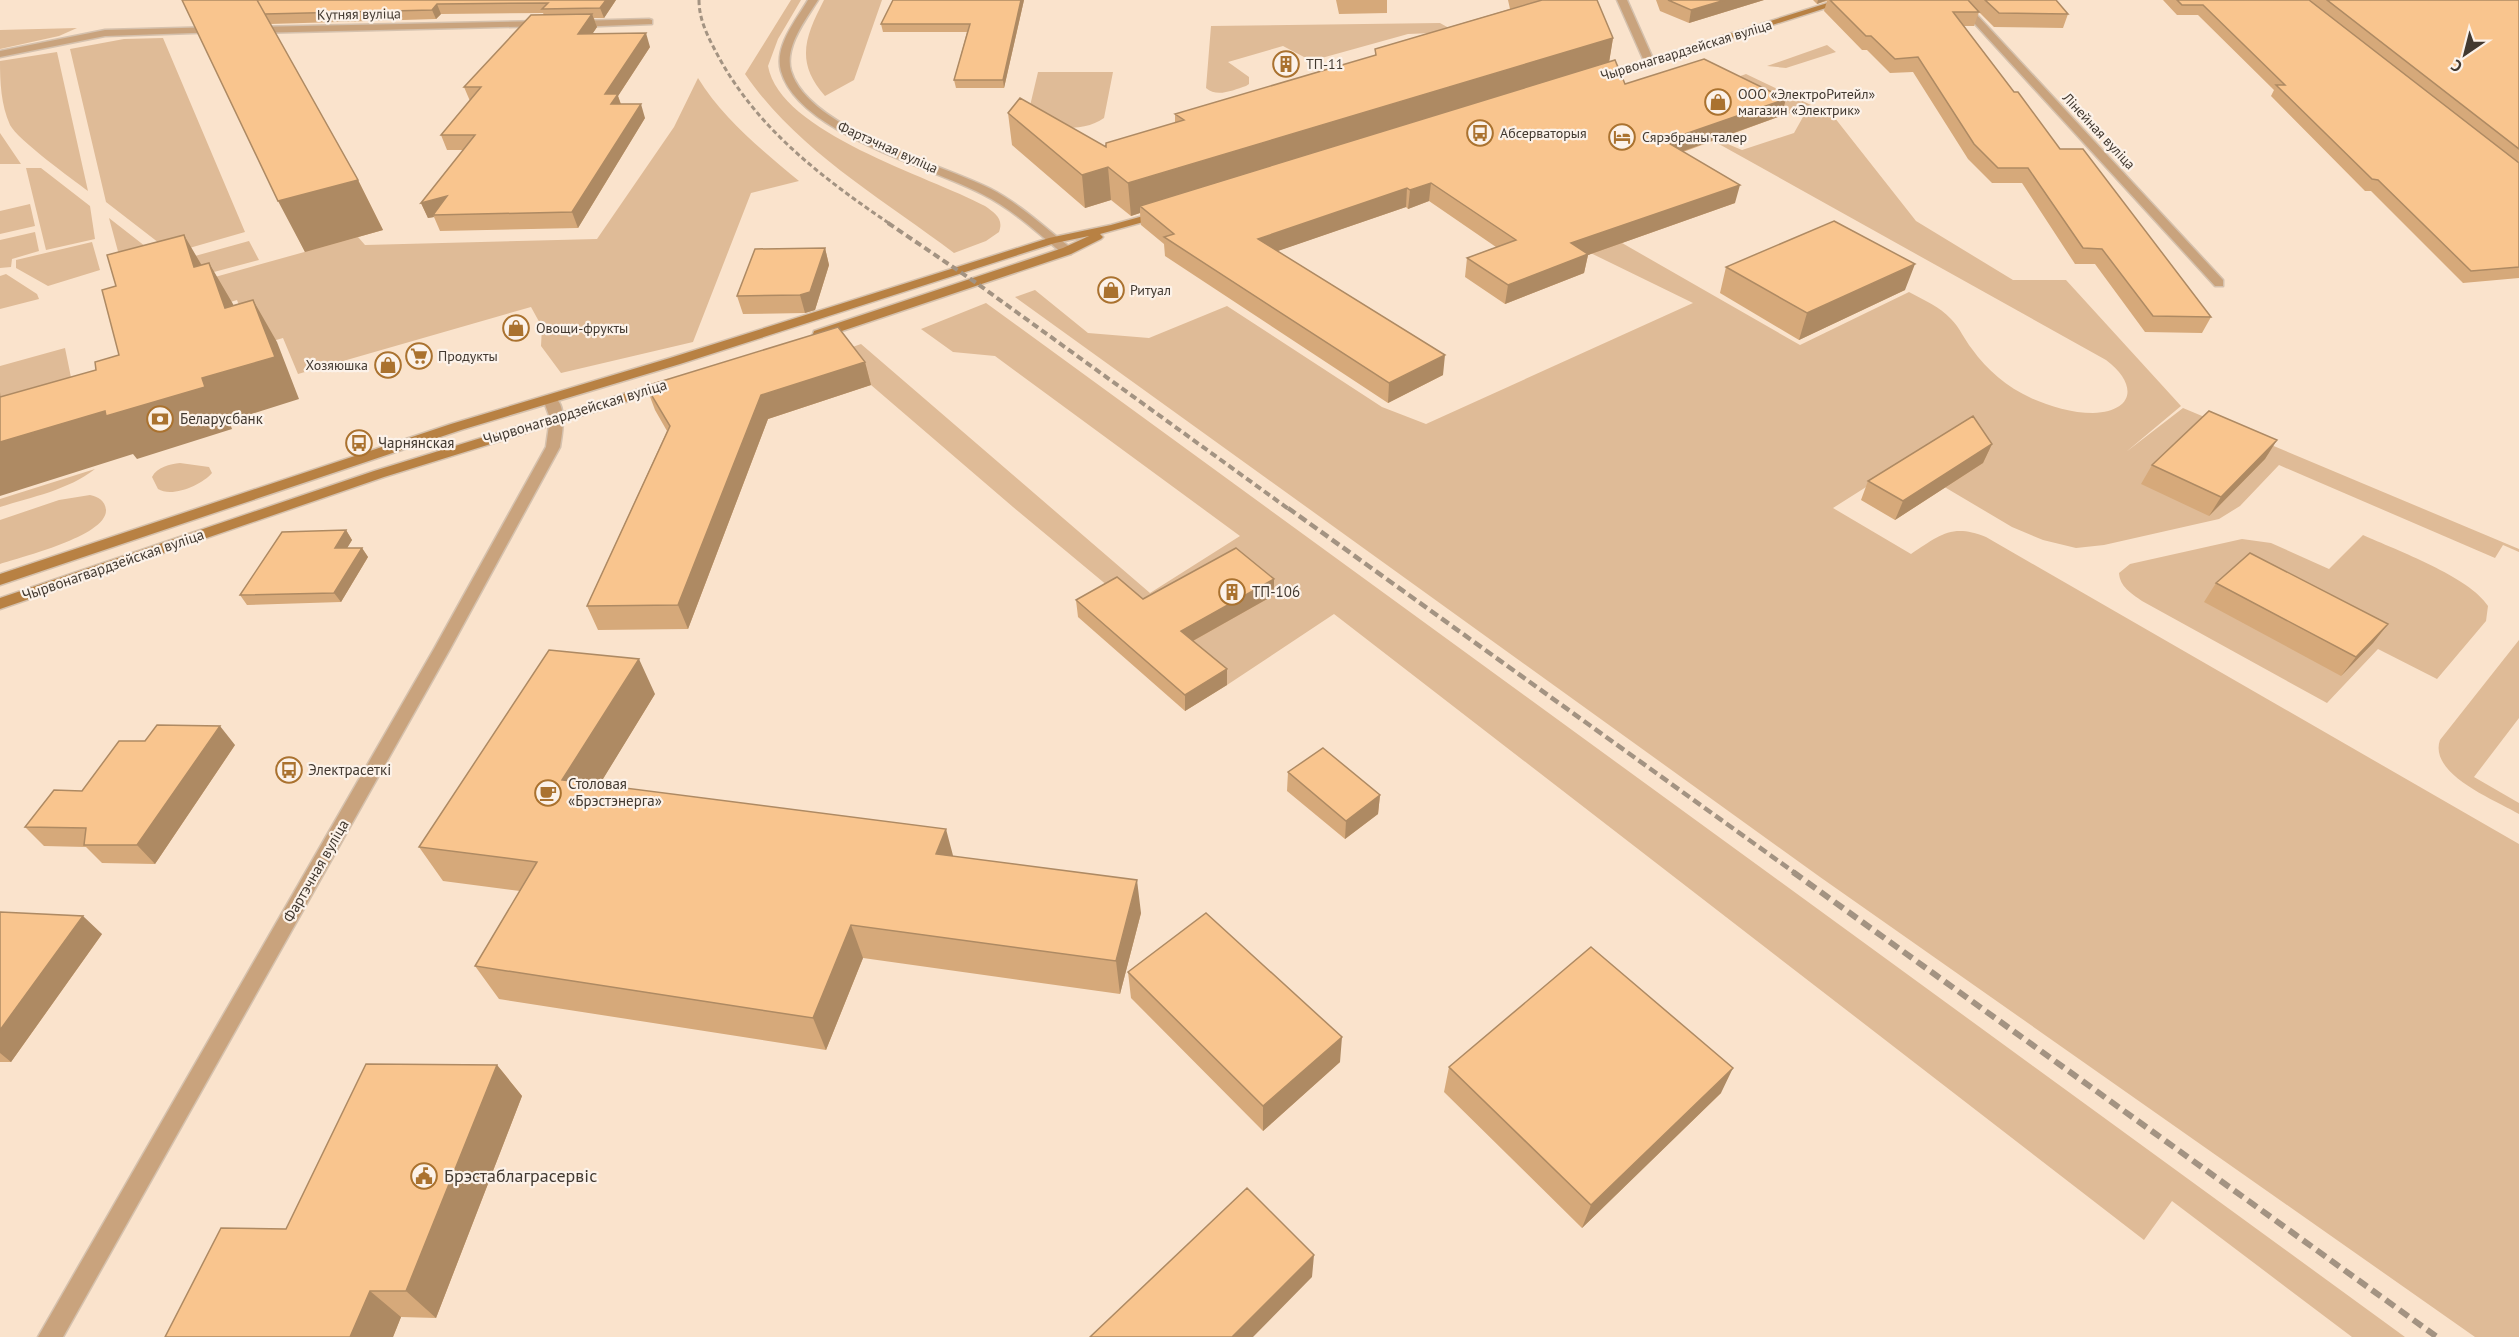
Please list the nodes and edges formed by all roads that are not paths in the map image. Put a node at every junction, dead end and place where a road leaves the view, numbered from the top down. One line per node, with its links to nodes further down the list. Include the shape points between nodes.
1 (813, 0): 15 (street, Фартэчная вуліца, via 791,38 786,56 792,86 808,103 849,132 987,192)
2 (1622, 0): 11 (street)
3 (1846, 0): 11 (main road, Чырвонагвардзейская вуліца)
4 (1958, 0): 17 (street, Лінейная вуліца)
5 (649, 22): 7 (street)
6 (554, 24): 9 (street, Кутняя вуліца)
7 (566, 24)
8 (226, 30): 10 (street, via 105,33)
9 (237, 30)
10 (0, 54)
11 (1649, 62): 12 (main road, Чырвонагвардзейская вуліца)
12 (1591, 80)
13 (1170, 211): 14 (main road, Чырвонагвардзейская вуліца)
14 (1113, 228): 15 (main road, Чырвонагвардзейская вуліца); 16 (main road, Чырвонагвардзейская вуліца)
15 (1053, 240): 16 (street, Фартэчная вуліца); 20 (main road, Чырвонагвардзейская вуліца)
16 (1067, 251): 18 (main road, Чырвонагвардзейская вуліца)
17 (2219, 283)
18 (811, 337)
19 (687, 378): 21 (main road, Чырвонагвардзейская вуліца)
20 (550, 399): 21 (street, Фартэчная вуліца); 22 (main road, Чырвонагвардзейская вуліца)
21 (557, 418): 23 (main road, Чырвонагвардзейская вуліца, via 389,470); 24 (street, Фартэчная вуліца, via 553,447 442,650)
22 (0, 580)
23 (0, 604)
24 (50, 1337)

